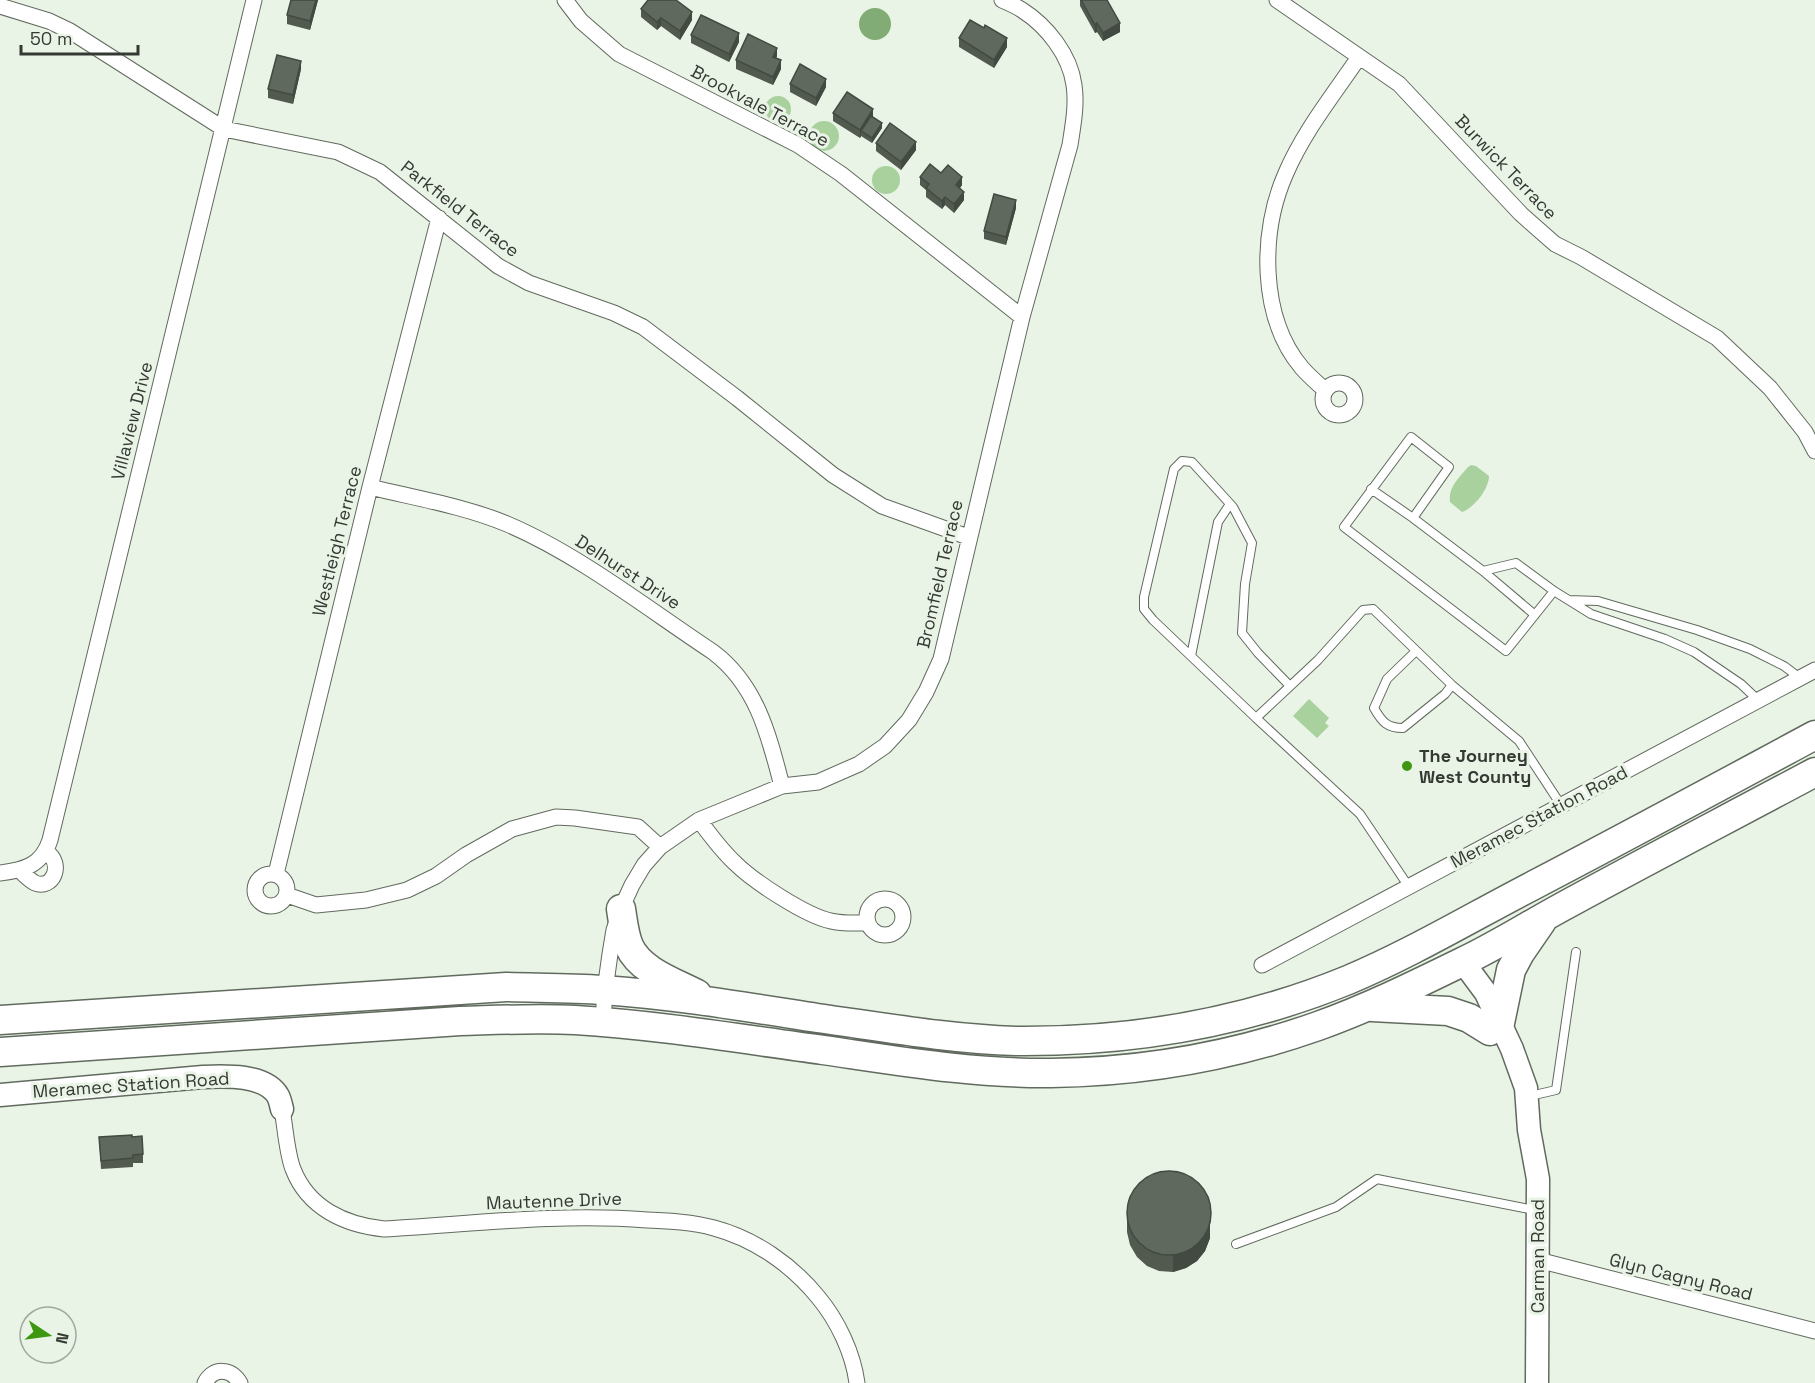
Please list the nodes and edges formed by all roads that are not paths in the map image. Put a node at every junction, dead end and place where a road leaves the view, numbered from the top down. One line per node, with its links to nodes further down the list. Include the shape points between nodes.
1 (254, 0): 7 (street, Villaview Drive)
2 (564, 0): 9 (street, Brookvale Terrace, via 581,21 619,54 798,145 841,174)
3 (1002, 0): 9 (street, Bromfield Terrace, via 1048,32 1071,70 1074,85 1075,118 1070,145)
4 (1277, 0): 6 (street, Burwick Terrace)
5 (0, 6): 7 (street, Parkfield Terrace, via 70,31)
6 (1359, 57): 10 (street, via 1300,144 1286,172 1268,244 1272,299 1282,333 1302,368); 11 (street, Burwick Terrace, via 1399,84 1521,214 1555,244 1717,338 1770,388)
7 (224, 129): 8 (street, Parkfield Terrace, via 338,152 380,172); 35 (street, Villaview Drive)
8 (439, 218): 12 (street, Westleigh Terrace); 16 (street, Parkfield Terrace, via 498,266 529,284 643,327 833,475 882,506)
9 (1022, 317): 16 (street, Bromfield Terrace)
10 (1325, 390)
11 (1815, 451)
12 (370, 487): 31 (street, Delhurst Drive, via 482,514 509,525 557,549 725,661 755,701); 38 (street, Westleigh Terrace)
13 (1371, 489): 15 (lane); 15 (lane, via 1411,437 1449,467); 20 (lane, via 1344,527 1506,651)
14 (1230, 504): 22 (lane, via 1218,522); 22 (lane, via 1192,462 1182,461 1174,469 1144,609); 25 (lane, via 1252,543 1242,633)
15 (1413, 518): 17 (lane)
16 (968, 537): 31 (street, Bromfield Terrace, via 941,659 909,720 885,746 859,764 818,782)
17 (1483, 571): 18 (lane, via 1516,563); 20 (lane)
18 (1554, 591): 19 (lane); 20 (lane)
19 (1568, 600): 24 (lane, via 1598,601 1697,630 1750,649); 27 (lane, via 1591,614 1694,652)
20 (1535, 615)
21 (1416, 651): 25 (lane, via 1373,609 1363,610); 26 (lane); 26 (lane, via 1387,679 1374,708 1380,720 1392,728 1403,728)
22 (1191, 656): 28 (lane)
23 (1815, 670): 24 (street, Meramec Station Road)
24 (1800, 678): 27 (street, Meramec Station Road)
25 (1290, 686): 28 (lane)
26 (1452, 686): 32 (lane, via 1519,741)
27 (1758, 700): 32 (street, Meramec Station Road)
28 (1256, 718): 39 (lane, via 1360,814)
29 (1815, 735): 44 (highway)
30 (1815, 772): 42 (highway)
31 (782, 786): 33 (street, Bromfield Terrace)
32 (1561, 805): 39 (street, Meramec Station Road)
33 (699, 820): 34 (street, Bromfield Terrace); 43 (street, via 736,865 789,902 831,921)
34 (660, 847): 40 (street, via 638,827 556,817 512,829 407,890 366,900 316,905); 41 (street, Bromfield Terrace, via 644,865)
35 (46, 851): 36 (street, via 36,863); 36 (street, Villaview Drive, via 57,866 48,882 34,882)
36 (19, 870): 37 (street)
37 (0, 873)
38 (276, 874): 40 (street, via 285,880); 40 (street, via 261,878 255,887 256,897 269,906 280,904)
39 (1409, 887): 47 (street, Meramec Station Road)
40 (287, 896)
41 (621, 909): 48 (street, Bromfield Terrace); 49 (highway, via 625,933 636,957 664,977)
42 (1547, 915): 46 (highway); 53 (highway, via 1511,970)
43 (868, 923)
44 (1448, 931): 46 (street, Carman Road); 49 (highway, via 1349,980 1295,1000 1241,1016 1128,1036 1013,1041)
45 (1576, 952): 56 (lane, via 1556,1090)
46 (1463, 962): 50 (highway); 53 (street, Carman Road, via 1486,993)
47 (1262, 965)
48 (605, 990): 49 (highway); 51 (highway, via 506,987); 52 (street, Bromfield Terrace)
49 (715, 1003)
50 (1367, 1007): 52 (highway, via 1220,1054 1153,1066 1052,1073 938,1066); 53 (highway, via 1448,1011)
51 (0, 1020)
52 (603, 1022): 54 (highway, via 460,1021)
53 (1495, 1027): 56 (street, Carman Road, via 1512,1049); 58 (street, Carman Road)
54 (0, 1052)
55 (0, 1095): 57 (street, Meramec Station Road, via 224,1076 253,1079 267,1086 277,1094)
56 (1526, 1097): 58 (street, Carman Road)
57 (282, 1109): 65 (street, Mautenne Drive, via 292,1168 302,1186 326,1211 362,1227 384,1229 597,1216 715,1228 752,1243 805,1281 825,1306 842,1334)
58 (1529, 1130): 59 (street, Carman Road)
59 (1539, 1210): 60 (lane, via 1377,1179 1336,1207); 61 (street, Carman Road)
60 (1236, 1244)
61 (1538, 1260): 62 (street, Glyn Cagny Road); 66 (street, Carman Road)
62 (1815, 1331)
63 (205, 1383): 64 (street, via 212,1374 224,1371)
64 (240, 1383)
65 (857, 1383)
66 (1537, 1383)

